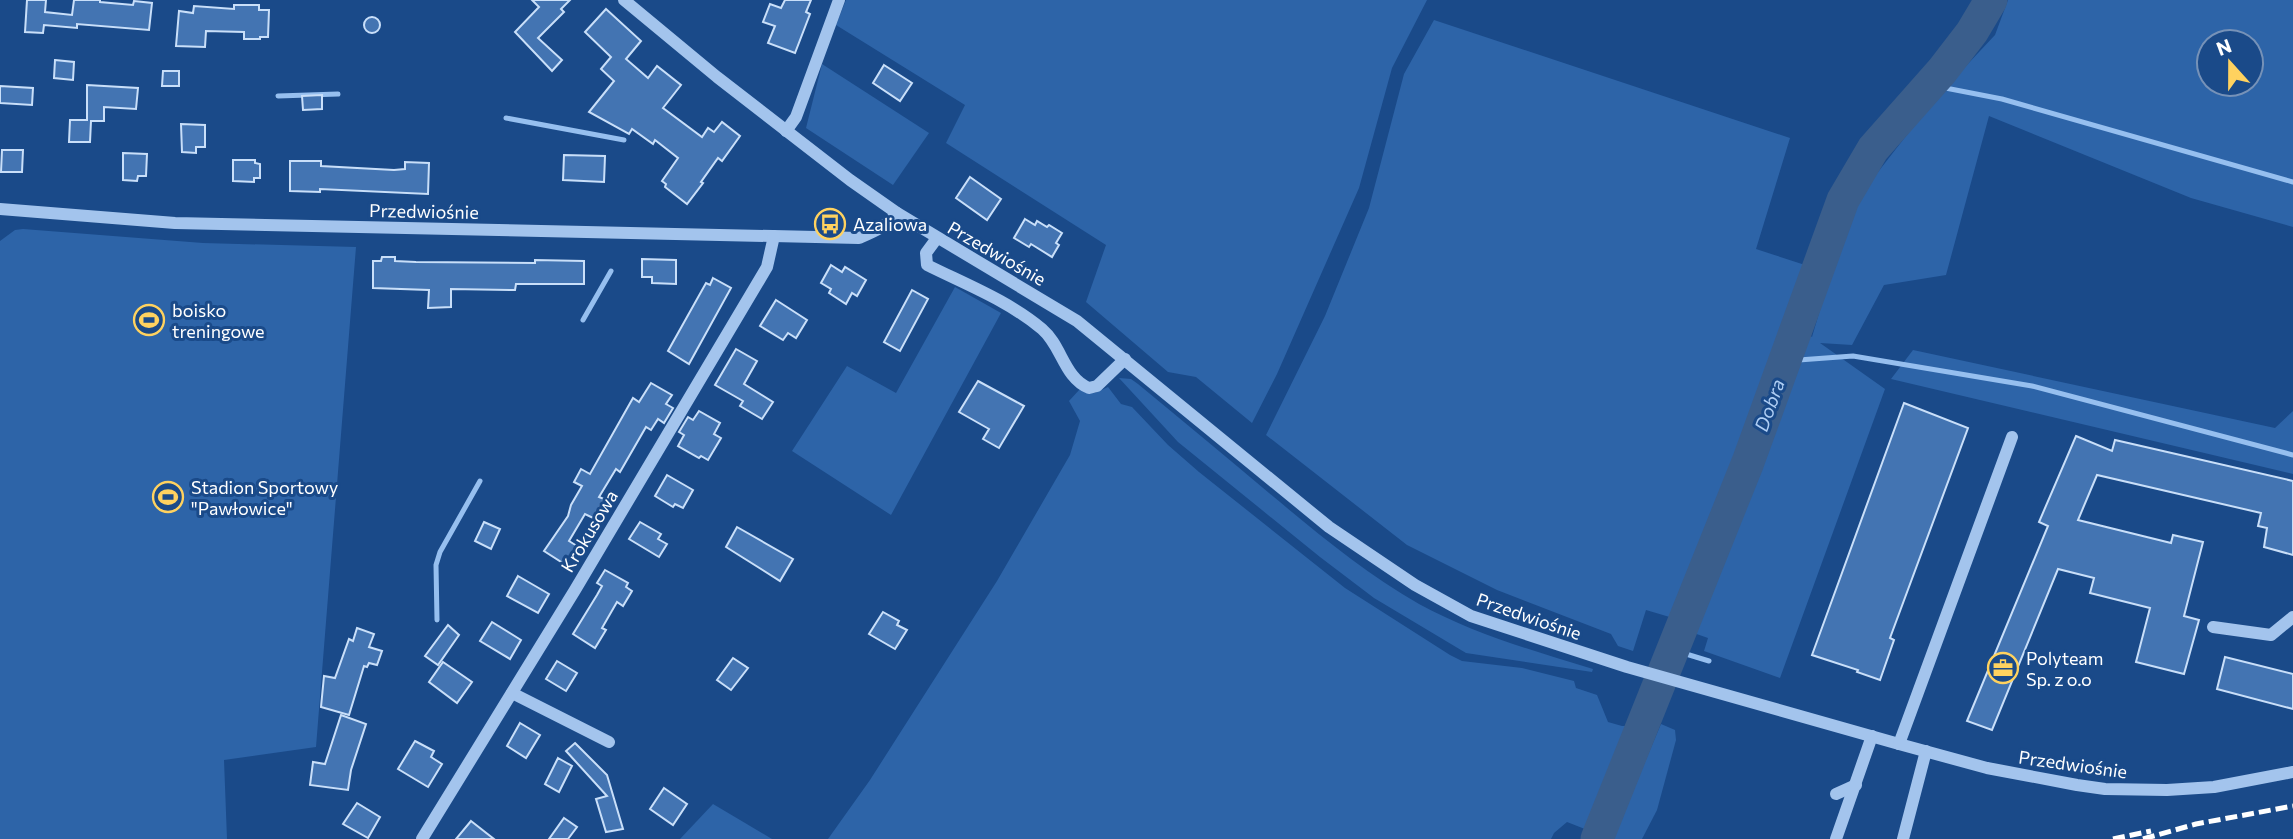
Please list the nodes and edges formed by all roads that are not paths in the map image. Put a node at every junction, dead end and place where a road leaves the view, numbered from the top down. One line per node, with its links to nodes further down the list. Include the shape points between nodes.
1 (624, 0): 3 (street)
2 (839, 0): 3 (street, via 796,117)
3 (786, 131): 5 (street)
4 (0, 209): 6 (street, Przedwiośnie, via 175,223)
5 (897, 213): 6 (street, Przedwiośnie, via 859,238); 7 (street, Przedwiośnie)
6 (774, 236): 12 (street, Krokusowa, via 768,267)
7 (937, 238): 8 (street, Przedwiośnie, via 1077,321); 8 (street, via 926,253 927,265 1025,316 1054,342 1081,385 1097,386)
8 (1125, 359): 13 (street, Przedwiośnie, via 1329,527 1471,616 1627,667)
9 (2012, 437): 15 (street)
10 (2293, 617): 11 (street, via 2270,635)
11 (2213, 627)
12 (512, 693): 14 (street); 20 (street, Krokusowa)
13 (1872, 736): 15 (street, Przedwiośnie); 18 (street)
14 (609, 743)
15 (1899, 744): 16 (street, Przedwiośnie)
16 (1926, 751): 17 (street, Przedwiośnie, via 1987,768 2105,789 2214,787); 22 (street)
17 (2293, 772)
18 (1856, 785): 19 (street); 21 (street)
19 (1836, 794)
20 (422, 839)
21 (1836, 839)
22 (1903, 839)

